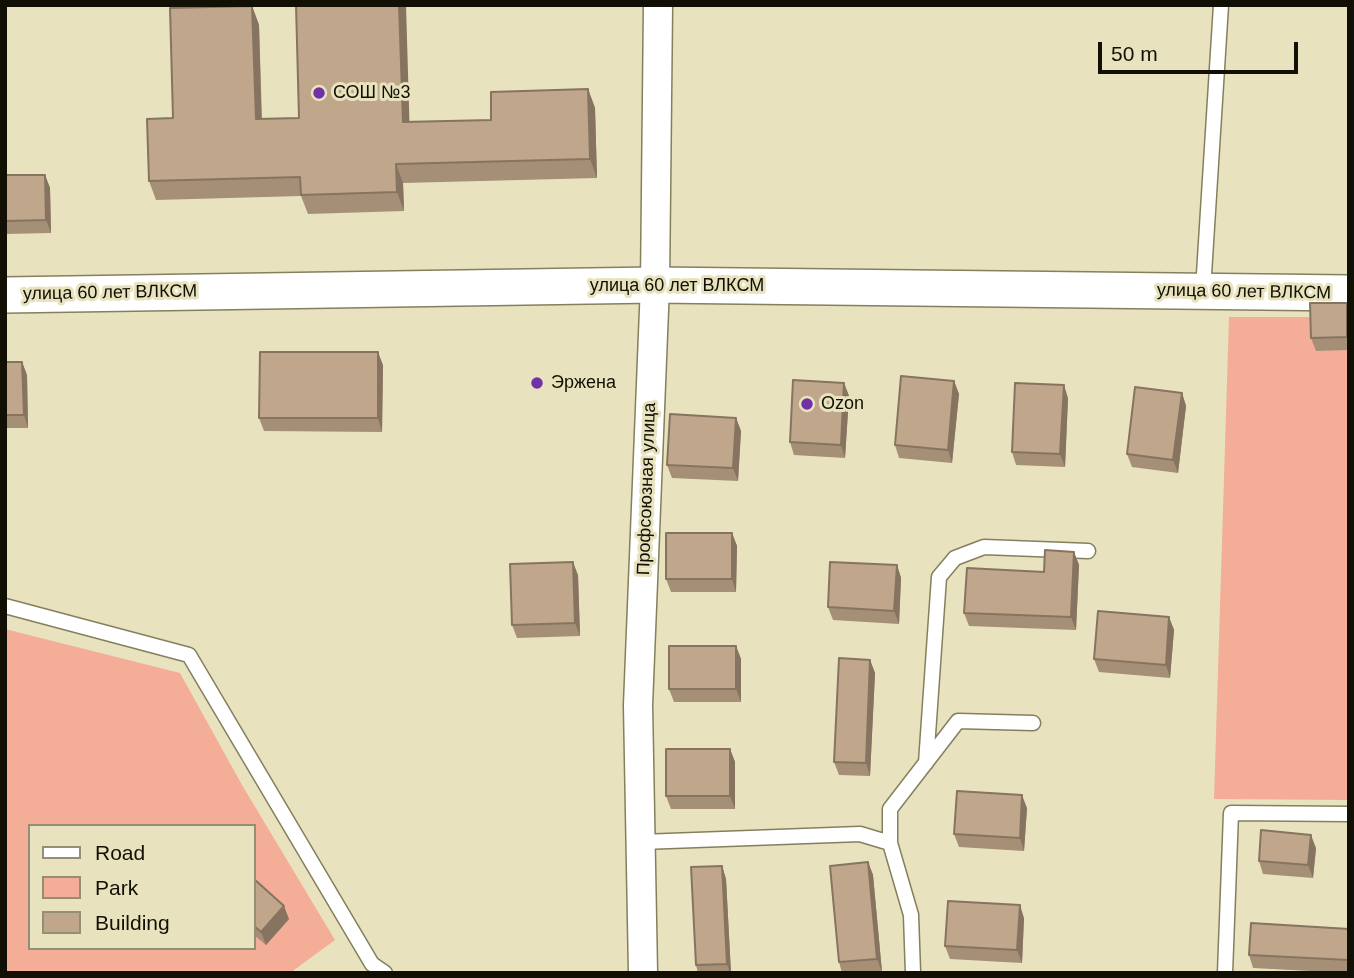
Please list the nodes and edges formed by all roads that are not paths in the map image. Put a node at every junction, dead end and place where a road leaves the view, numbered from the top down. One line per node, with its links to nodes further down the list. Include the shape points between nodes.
1 (658, 5): 3 (street, Профсоюзная улица)
2 (1221, 5): 4 (lane)
3 (654, 285): 4 (street, улица 60 лет ВЛКСМ); 6 (street, улица 60 лет ВЛКСМ); 12 (street, Профсоюзная улица, via 638,705)
4 (1203, 291): 5 (street, улица 60 лет ВЛКСМ)
5 (1349, 293)
6 (5, 295)
7 (1088, 551): 10 (lane, via 984,547 955,558 939,577)
8 (5, 606): 14 (lane, via 189,655 372,964)
9 (1033, 723): 10 (lane, via 958,721)
10 (926, 763): 13 (lane, via 890,809)
11 (1349, 814): 17 (lane, via 1231,813)
12 (640, 842): 13 (lane, via 860,834); 15 (street, Профсоюзная улица)
13 (890, 843): 16 (lane, via 911,915)
14 (385, 973)
15 (643, 973)
16 (913, 973)
17 (1225, 973)

